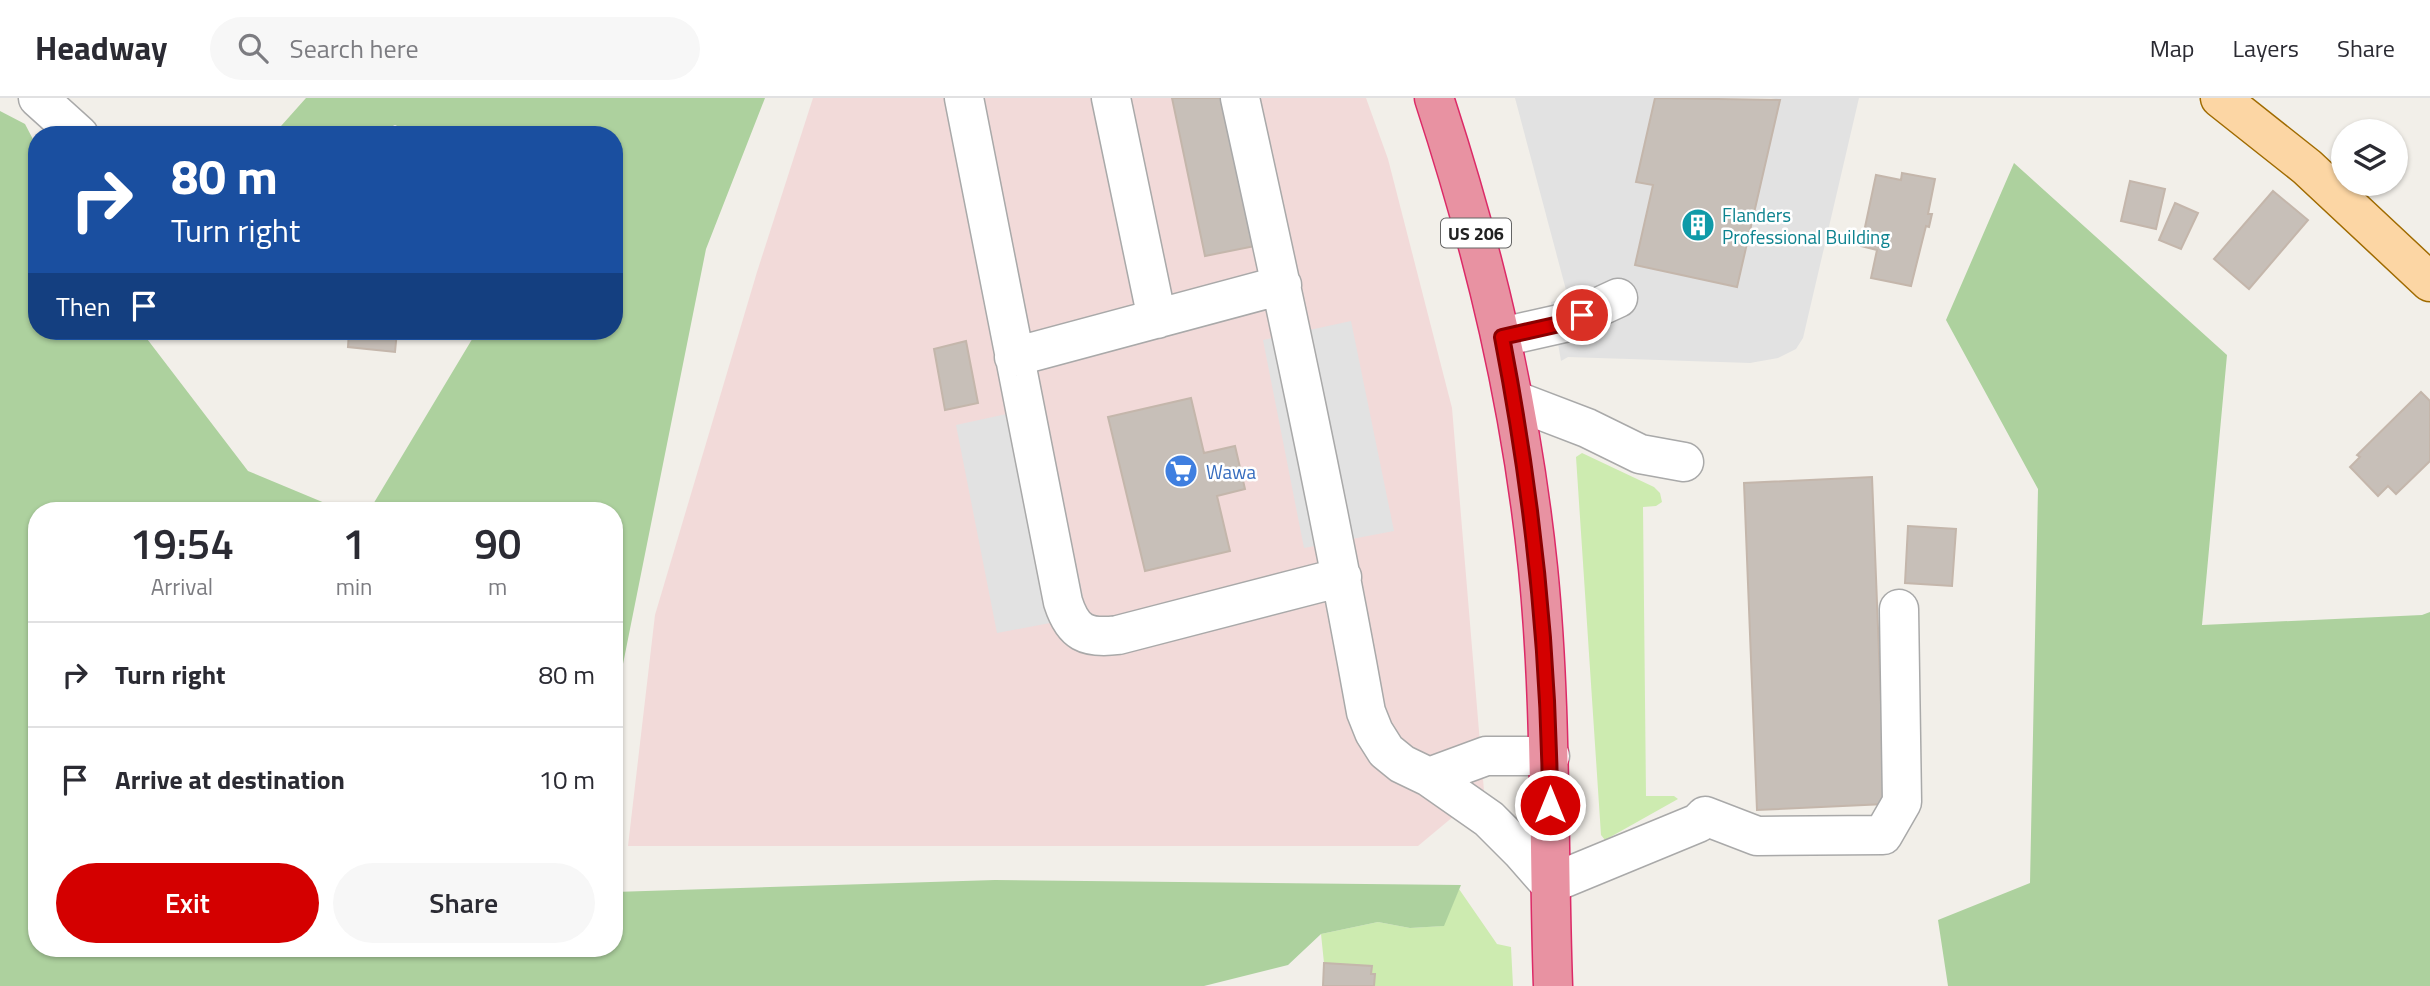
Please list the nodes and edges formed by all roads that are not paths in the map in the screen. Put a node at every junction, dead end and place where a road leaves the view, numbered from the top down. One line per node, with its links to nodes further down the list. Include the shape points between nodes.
1 (38, 98): 7 (street)
2 (964, 98): 13 (street)
3 (1111, 98): 11 (street)
4 (1240, 98): 9 (street)
5 (1434, 98): 12 (highway, US 206, via 1472,218)
6 (2220, 98): 8 (main road, via 2307,167)
7 (69, 126)
8 (2430, 282)
9 (1282, 285): 11 (street); 16 (street)
10 (1618, 298): 12 (street, via 1564,323)
11 (1157, 319): 13 (street)
12 (1502, 337): 14 (highway, US 206)
13 (1014, 357): 16 (street, via 1063,602 1076,628 1090,635 1118,635)
14 (1514, 400): 15 (street, via 1640,454); 18 (highway, US 206, via 1538,569)
15 (1684, 461)
16 (1342, 577): 19 (street, via 1366,712 1374,732 1386,751)
17 (1899, 609): 20 (street, via 1902,802 1883,835 1757,836 1705,816 1698,823)
18 (1550, 756): 19 (street, via 1486,756); 20 (highway, US 206)
19 (1429, 777): 20 (street, via 1489,819)
20 (1550, 884): 21 (highway, US 206)
21 (1553, 986)

